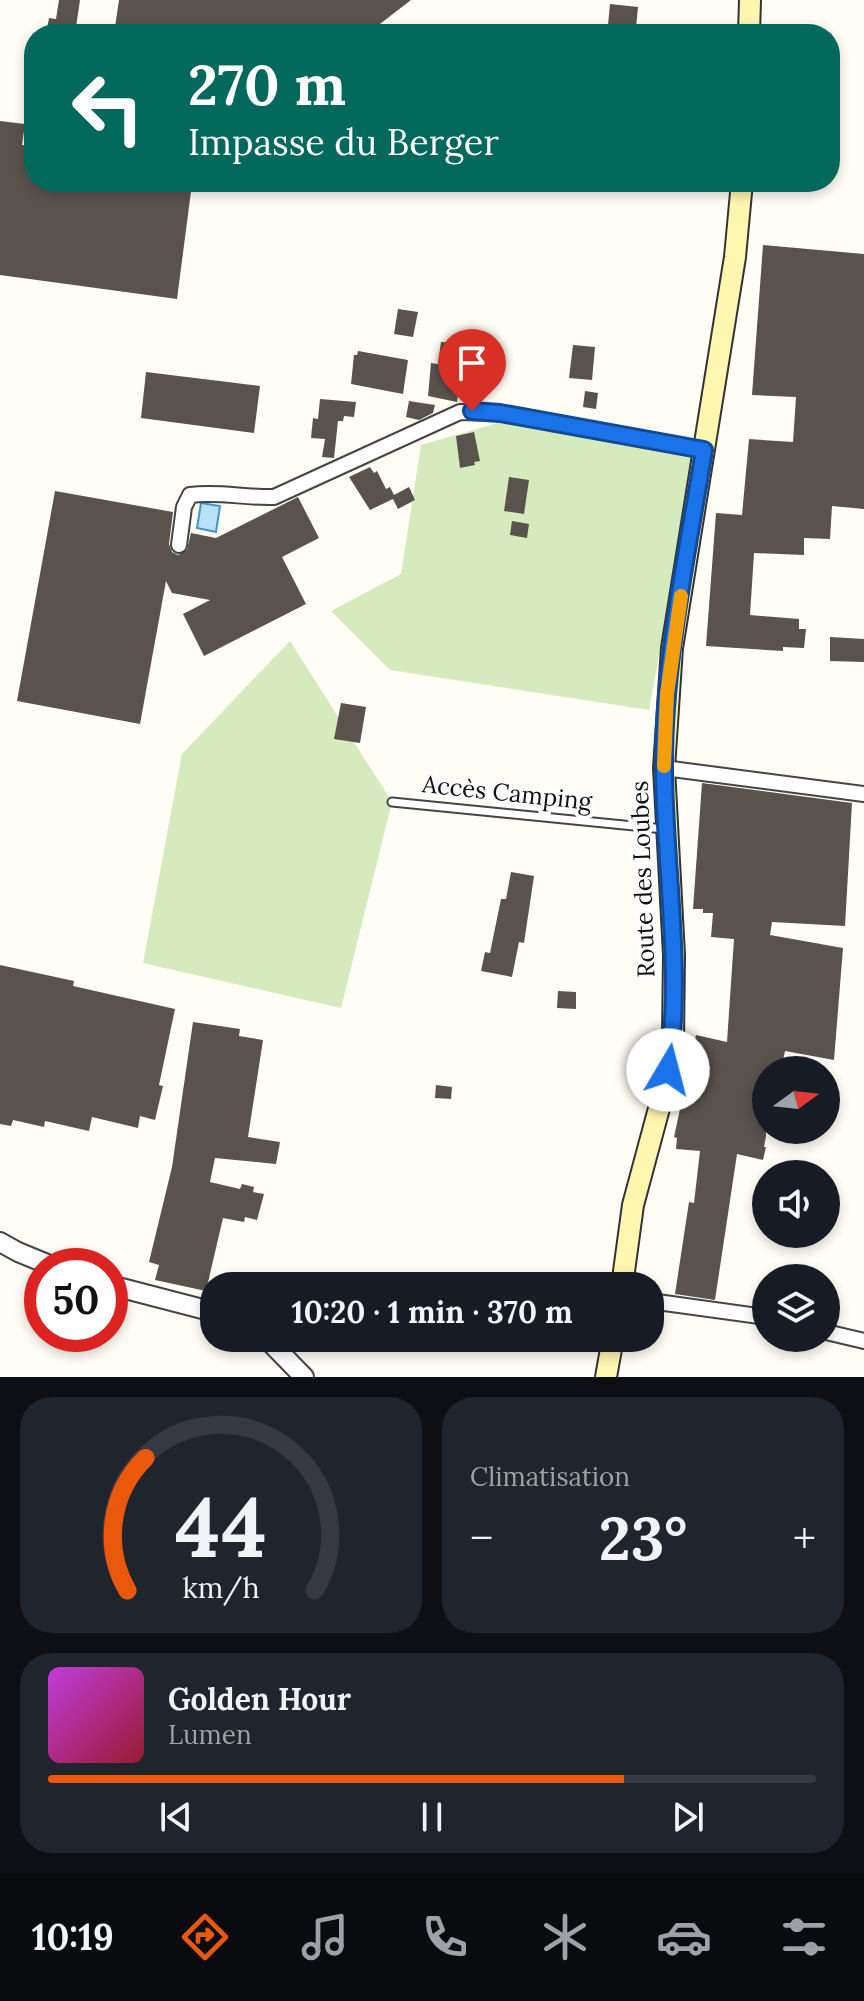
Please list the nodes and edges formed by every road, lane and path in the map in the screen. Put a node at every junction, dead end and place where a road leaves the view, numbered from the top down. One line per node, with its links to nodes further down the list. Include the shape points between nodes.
1 (750, 0): 2 (main road)
2 (749, 24)
3 (741, 192): 4 (main road, Route des Loubes)
4 (704, 450): 5 (street, via 500,413 460,412 274,497 190,495); 6 (main road, Route des Loubes, via 672,648)
5 (179, 545)
6 (664, 768): 7 (street); 9 (main road, Route des Loubes)
7 (864, 794)
8 (392, 802): 9 (lane, Accès Camping)
9 (666, 829): 12 (main road, Route des Loubes, via 673,1039 633,1205)
10 (0, 1242): 11 (street)
11 (24, 1254)
12 (624, 1272)
13 (128, 1290): 15 (street)
14 (664, 1303): 16 (street)
15 (200, 1308)
16 (752, 1315)
17 (840, 1335): 18 (street)
18 (864, 1341)
19 (280, 1352): 21 (street)
20 (610, 1352): 22 (main road)
21 (304, 1377)
22 (606, 1377)

